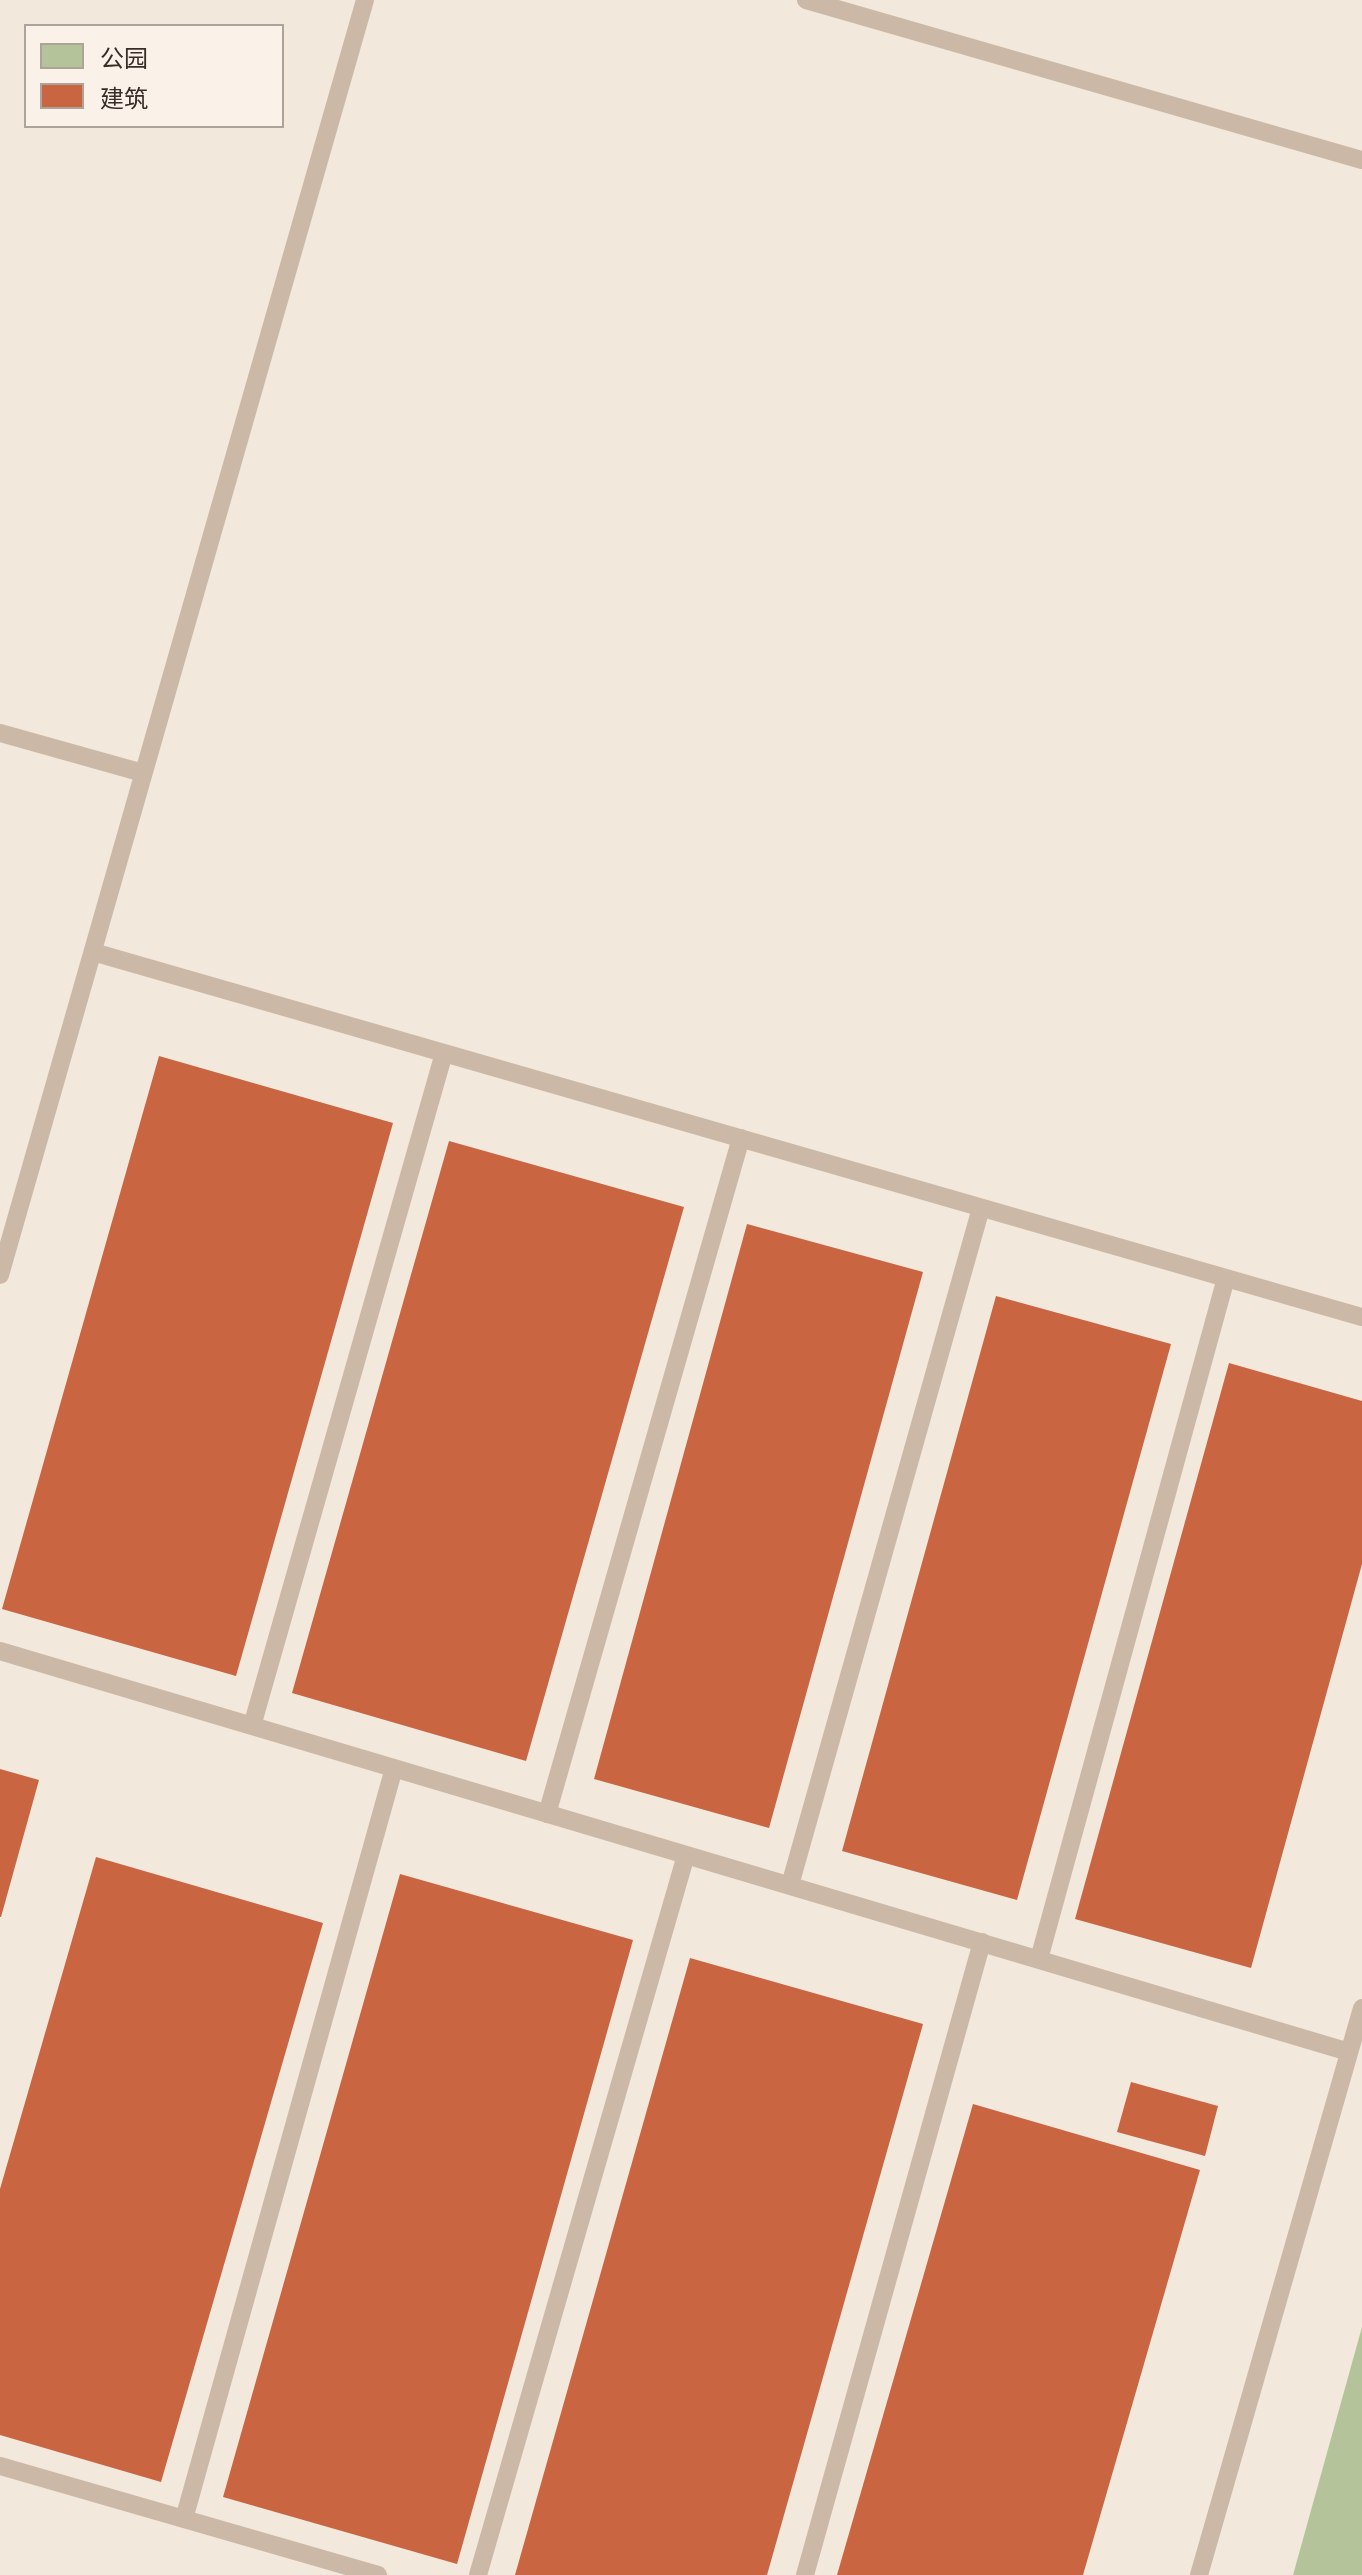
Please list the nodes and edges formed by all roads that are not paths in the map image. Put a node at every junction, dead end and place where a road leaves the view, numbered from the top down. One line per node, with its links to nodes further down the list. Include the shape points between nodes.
1 (365, 0): 5 (lane)
2 (806, 0): 3 (lane)
3 (1362, 160)
4 (0, 733): 5 (lane)
5 (143, 773): 6 (lane)
6 (93, 952): 7 (lane); 10 (lane)
7 (444, 1053): 8 (lane); 14 (lane)
8 (741, 1138): 9 (lane); 16 (lane)
9 (981, 1208): 11 (lane); 18 (lane)
10 (0, 1275)
11 (1226, 1278): 12 (lane); 20 (lane)
12 (1362, 1317)
13 (0, 1651): 14 (lane)
14 (252, 1726): 15 (lane)
15 (394, 1768): 16 (lane); 24 (lane)
16 (547, 1814): 17 (lane)
17 (686, 1855): 18 (lane); 26 (lane)
18 (790, 1885): 19 (lane)
19 (982, 1942): 20 (lane); 27 (lane)
20 (1039, 1959): 22 (lane)
21 (1362, 2008): 22 (lane)
22 (1349, 2052): 28 (lane)
23 (0, 2466): 24 (lane)
24 (184, 2519): 25 (lane)
25 (378, 2575)
26 (478, 2575)
27 (805, 2575)
28 (1199, 2575)

